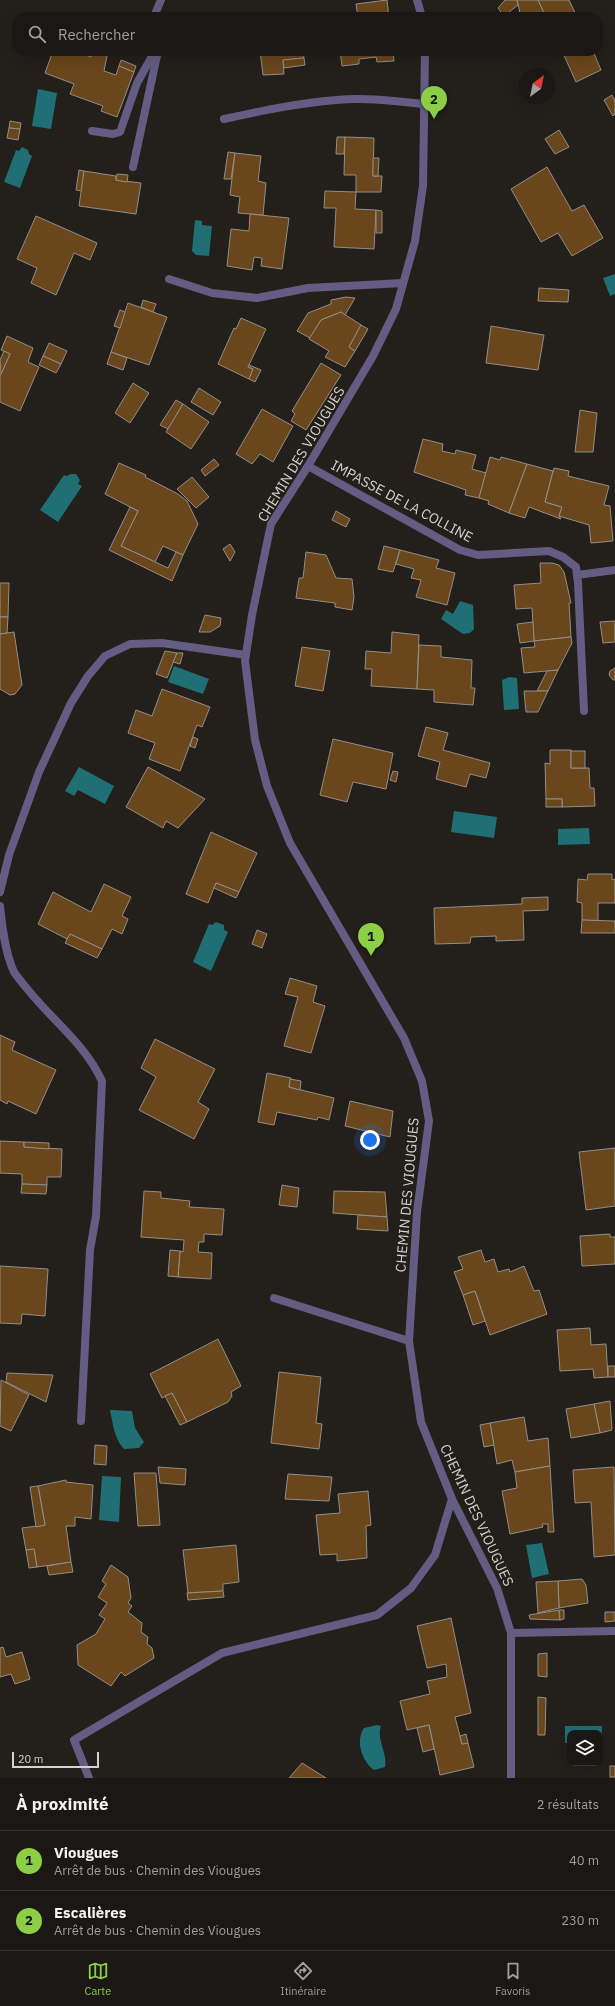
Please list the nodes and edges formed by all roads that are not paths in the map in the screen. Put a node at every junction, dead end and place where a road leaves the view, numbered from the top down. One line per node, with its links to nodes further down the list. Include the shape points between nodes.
1 (161, 0): 3 (street)
2 (417, 0): 4 (street)
3 (156, 12)
4 (421, 12)
5 (152, 56): 10 (street, via 137,83 120,132 113,134)
6 (157, 56): 11 (street)
7 (425, 56): 8 (street, CHEMIN DES VIOUGUES)
8 (424, 104): 9 (street, via 388,100 337,100 283,107); 13 (street, CHEMIN DES VIOUGUES, via 423,186 415,241)
9 (224, 119)
10 (92, 131)
11 (133, 167)
12 (169, 279): 13 (street, via 212,293 257,298 308,288)
13 (403, 283): 14 (street, CHEMIN DES VIOUGUES, via 396,309 373,356)
14 (308, 466): 16 (street, IMPASSE DE LA COLLINE, via 460,550 478,555 549,551 576,567); 17 (street, CHEMIN DES VIOUGUES, via 271,524)
15 (615, 570): 16 (street)
16 (577, 575): 18 (street)
17 (246, 655): 19 (street, via 162,643 130,644 105,656 88,676 71,703 39,772 9,855); 22 (street, CHEMIN DES VIOUGUES, via 255,740 267,786 284,829 404,1038 422,1081 429,1121 417,1212)
18 (584, 711)
19 (0, 892)
20 (0, 906): 23 (street, via 4,936 14,972 41,1006 94,1063 102,1081 96,1216 90,1250)
21 (274, 1298): 22 (street)
22 (409, 1341): 24 (street, CHEMIN DES VIOUGUES, via 421,1422)
23 (81, 1421)
24 (452, 1499): 26 (street, CHEMIN DES VIOUGUES, via 497,1588); 27 (street, via 435,1555 411,1588 377,1615 222,1653 74,1740)
25 (615, 1631): 26 (street)
26 (511, 1633): 28 (street, CHEMIN DES VIOUGUES)
27 (89, 1778)
28 (511, 1778)

